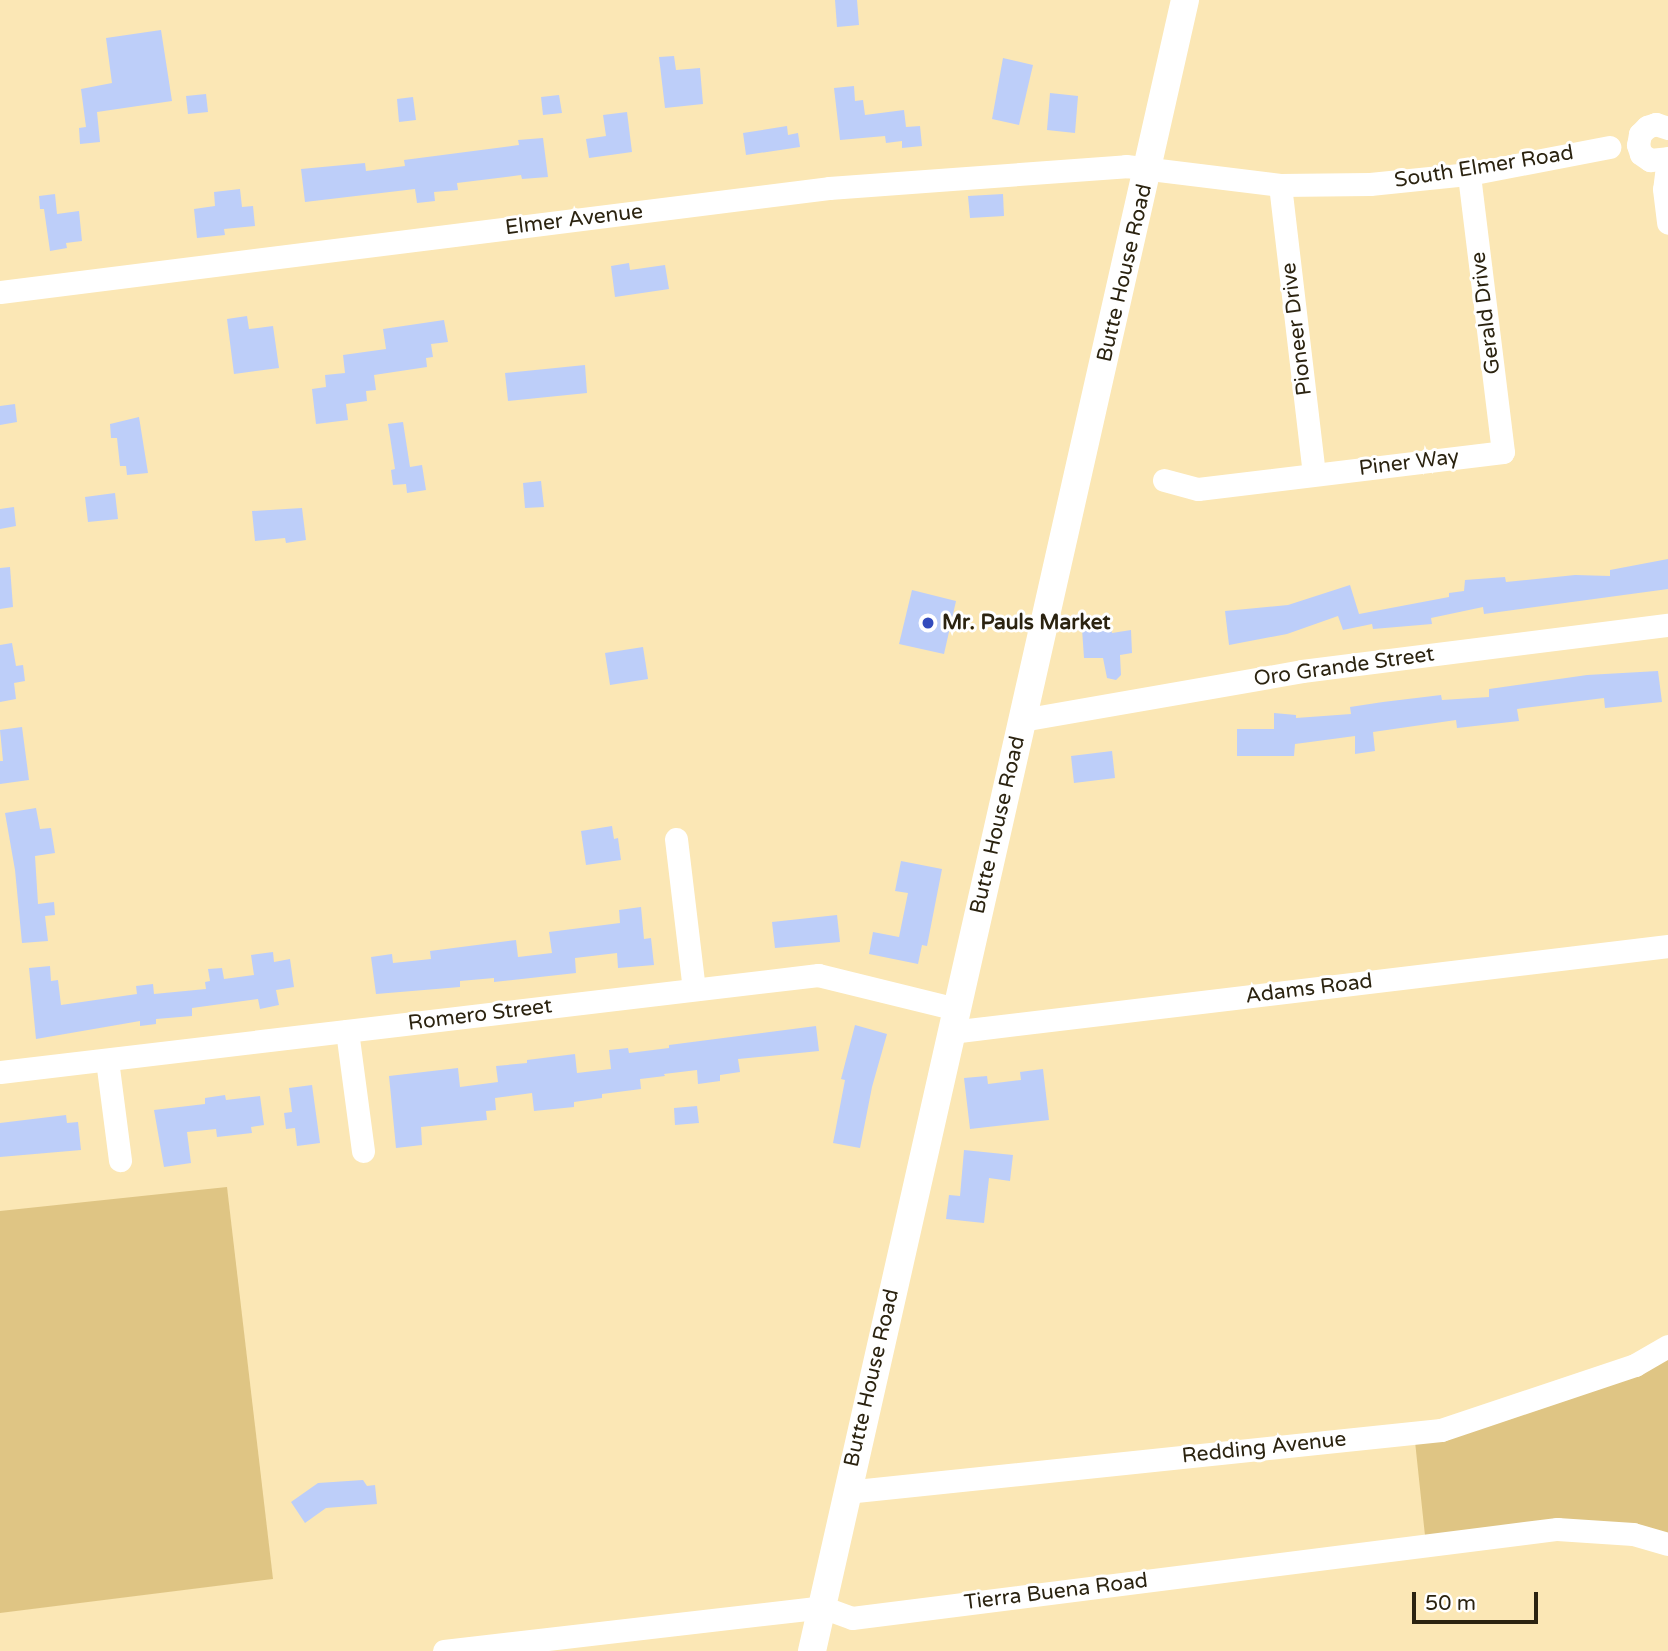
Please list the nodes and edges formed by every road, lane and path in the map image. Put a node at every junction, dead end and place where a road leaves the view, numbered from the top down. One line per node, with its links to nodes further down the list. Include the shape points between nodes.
1 (1185, 0): 4 (main road, Butte House Road)
2 (1668, 128): 3 (street, South Elmer Road, via 1651,125 1643,130)
3 (1649, 152): 5 (street, South Elmer Road, via 1609,147); 7 (street, via 1664,188)
4 (1149, 170): 6 (street, South Elmer Road); 8 (street, Elmer Avenue, via 1126,166 829,188); 13 (main road, Butte House Road)
5 (1469, 174): 6 (street, South Elmer Road, via 1370,184); 9 (street, Gerald Drive)
6 (1280, 185): 10 (street, Pioneer Drive)
7 (1668, 223)
8 (0, 292)
9 (1503, 452): 10 (street, Piner Way)
10 (1314, 474): 11 (street, Piner Way, via 1198,489)
11 (1164, 480)
12 (1668, 625): 13 (street, Oro Grande Street, via 1301,671)
13 (1022, 720): 17 (main road, Butte House Road)
14 (676, 839): 16 (street)
15 (1668, 946): 17 (street, Adams Road)
16 (694, 989): 17 (street, Romero Street, via 818,975); 18 (street, Romero Street)
17 (953, 1020): 24 (main road, Butte House Road)
18 (347, 1031): 19 (street, Romero Street); 21 (street)
19 (107, 1059): 20 (street, Romero Street); 22 (street)
20 (1, 1065)
21 (363, 1151)
22 (120, 1160)
23 (1668, 1346): 24 (street, Redding Avenue, via 1635,1365 1441,1430)
24 (846, 1492): 26 (main road, Butte House Road)
25 (1668, 1544): 26 (street, Tierra Buena Road, via 1633,1534 1557,1529 852,1618)
26 (822, 1607): 27 (street, Tierra Buena Road); 28 (main road, Butte House Road)
27 (444, 1651)
28 (812, 1651)

